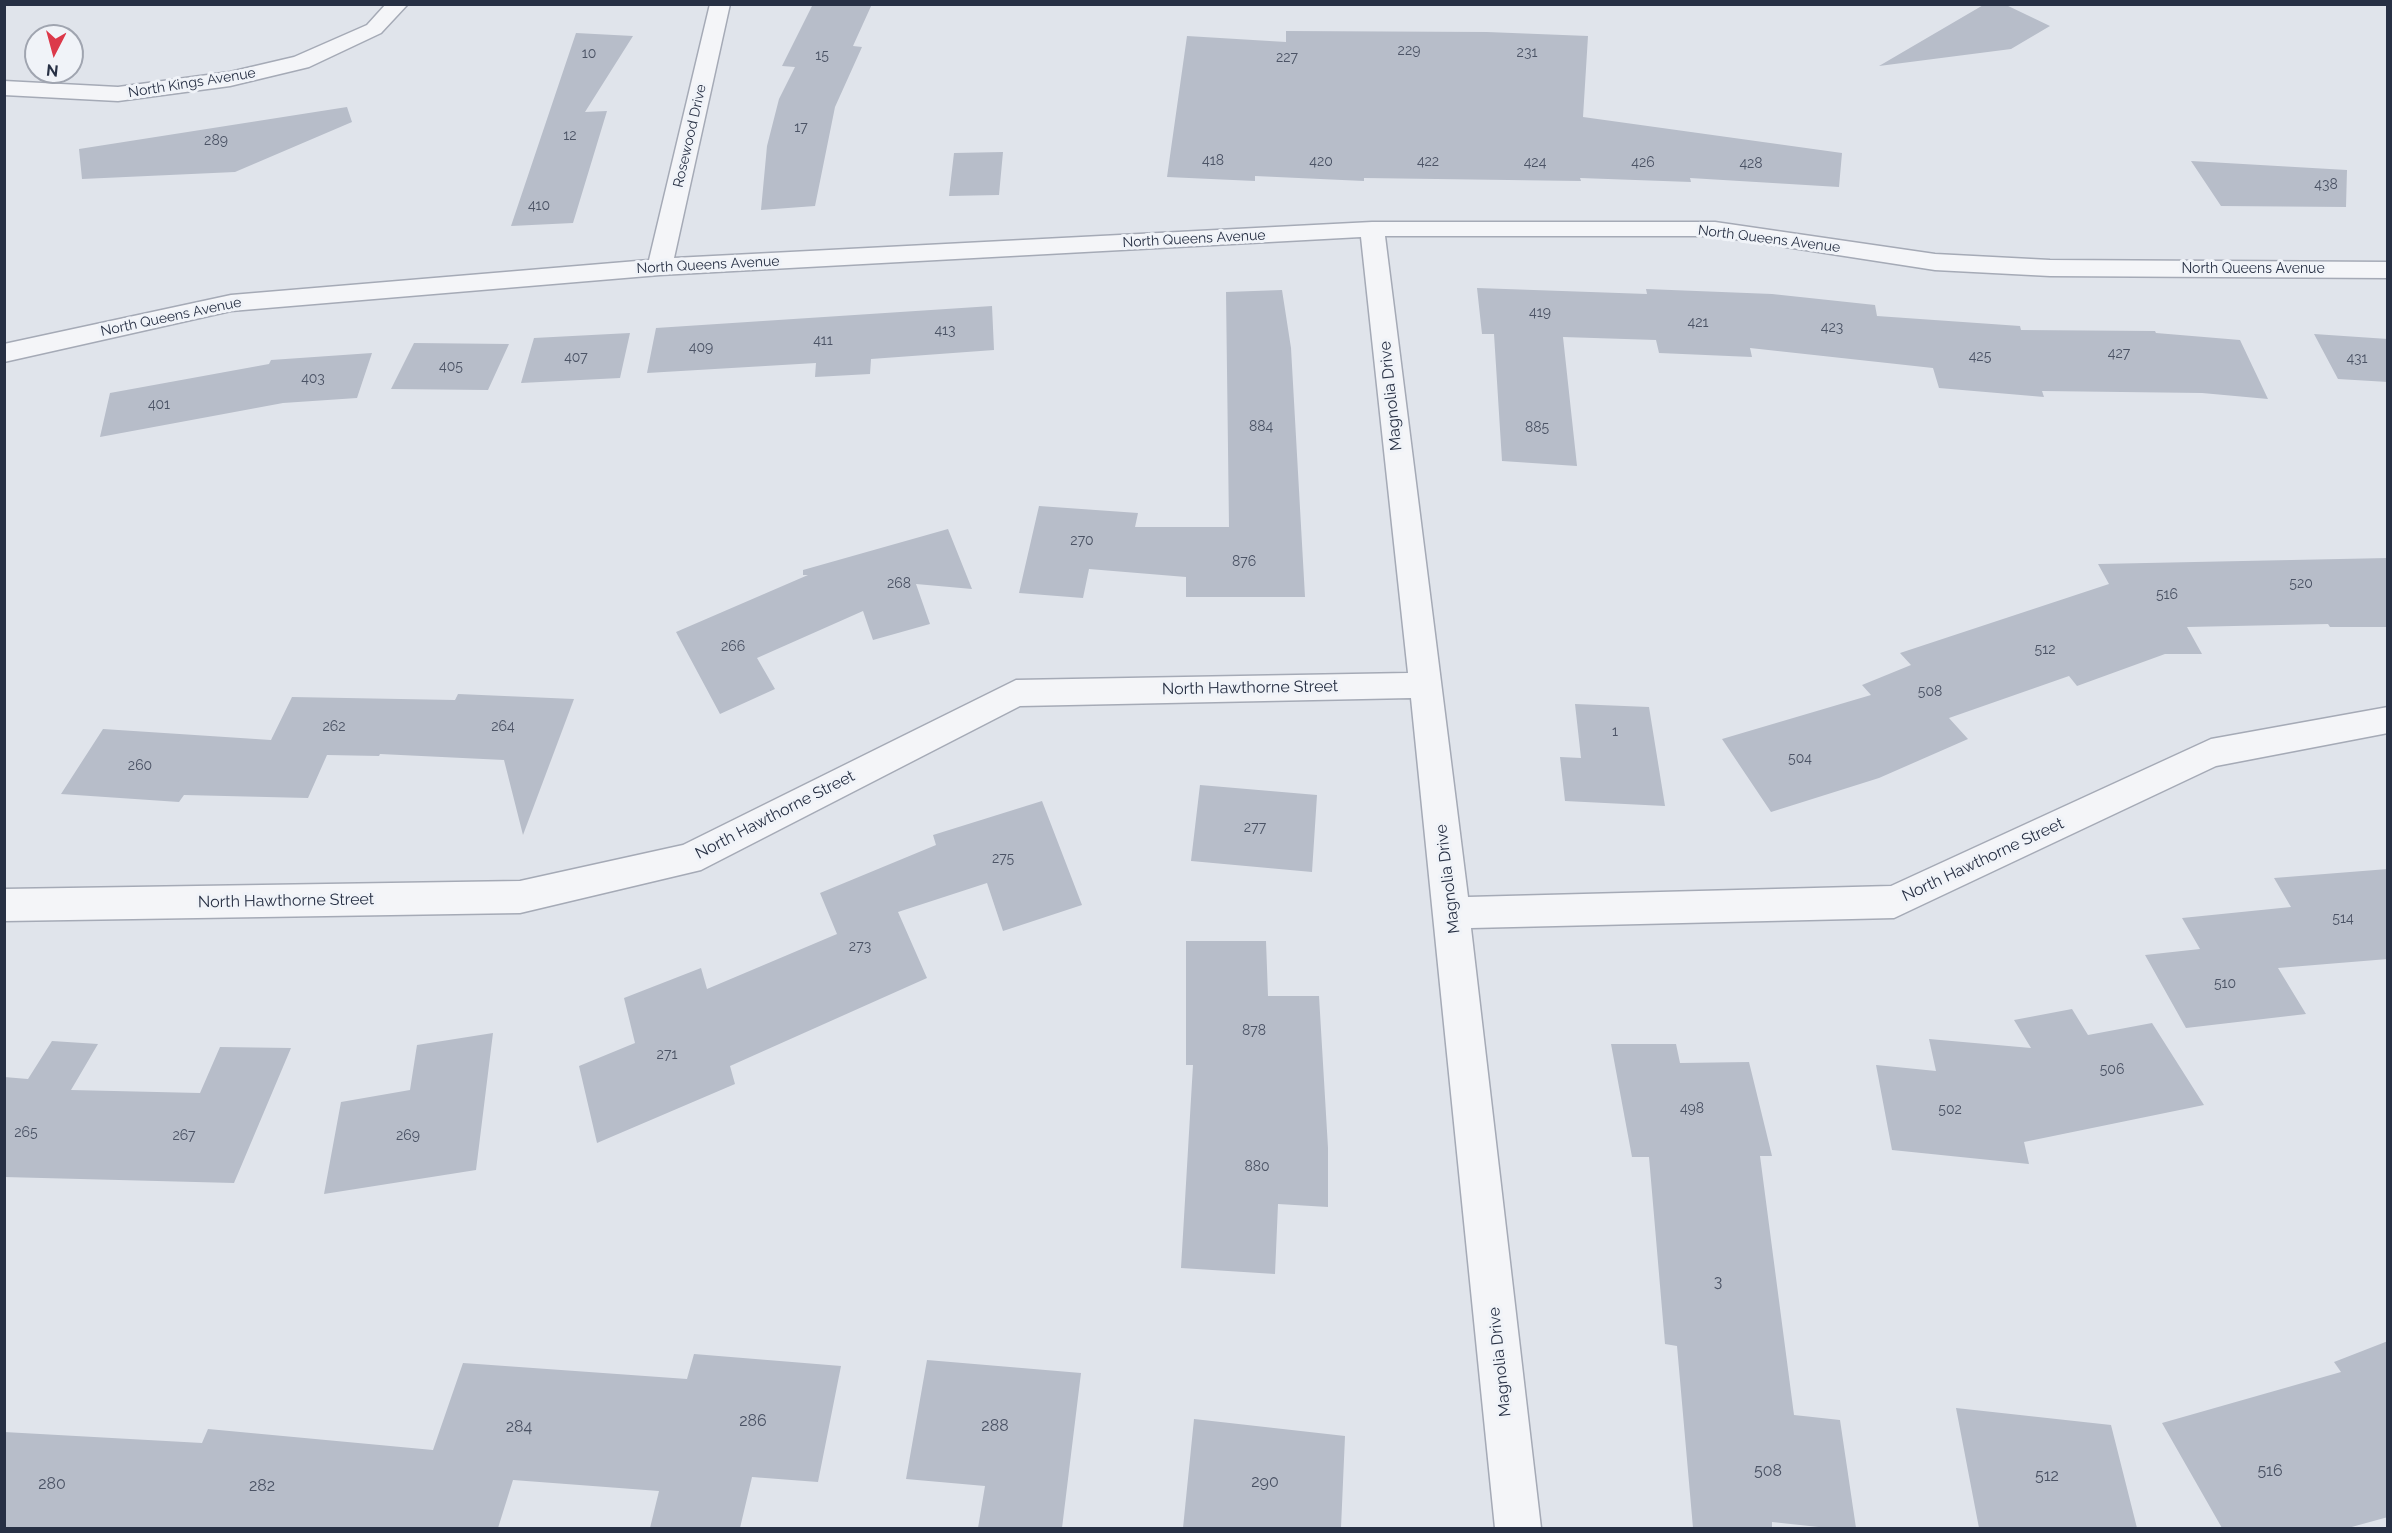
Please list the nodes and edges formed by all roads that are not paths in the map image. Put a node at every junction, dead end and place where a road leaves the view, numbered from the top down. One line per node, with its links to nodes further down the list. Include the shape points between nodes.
1 (398, 4): 3 (street, North Kings Avenue, via 374,29 301,62 230,79 118,94)
2 (720, 4): 5 (street, Rosewood Drive)
3 (4, 88)
4 (1372, 229): 5 (street, North Queens Avenue); 6 (street, North Queens Avenue, via 1715,229 1935,262 2050,268); 8 (street, Magnolia Drive)
5 (660, 267): 7 (street, North Queens Avenue, via 231,303)
6 (2388, 270)
7 (4, 353)
8 (1424, 685): 10 (street, North Hawthorne Street, via 1016,693 689,859 520,897); 11 (street, Magnolia Drive)
9 (2388, 720): 11 (street, North Hawthorne Street, via 2211,753 1894,902)
10 (4, 905)
11 (1452, 913): 12 (street, Magnolia Drive)
12 (1518, 1528)

